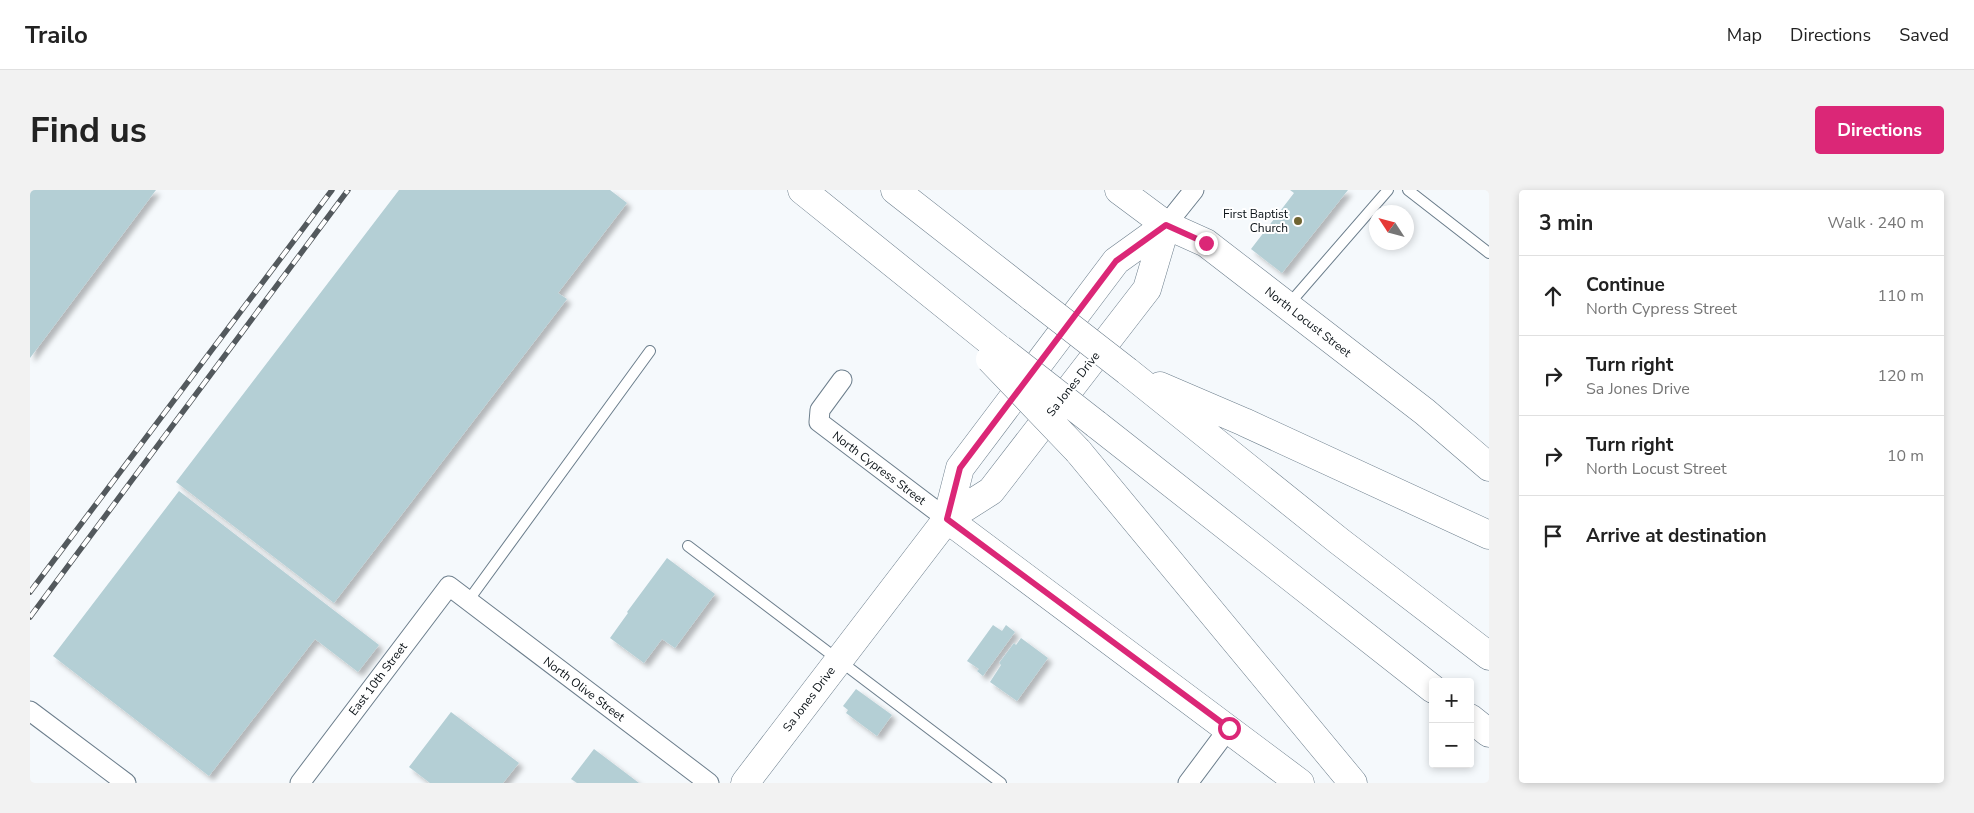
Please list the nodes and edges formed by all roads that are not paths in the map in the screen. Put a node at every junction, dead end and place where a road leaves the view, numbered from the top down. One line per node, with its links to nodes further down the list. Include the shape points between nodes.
1 (802, 190): 11 (main road, via 940,300)
2 (895, 190): 12 (main road, bridge)
3 (1119, 190): 7 (main road, North Locust Street)
4 (1194, 190): 7 (street, Sa Jones Drive)
5 (1388, 190): 9 (lane)
6 (1408, 190): 8 (lane)
7 (1166, 225): 9 (main road, North Locust Street, via 1206,243); 15 (main road, Sa Jones Drive, via 1116,261 960,468); 15 (main road, Sa Jones Drive, via 1147,289 991,492)
8 (1489, 253)
9 (1287, 306): 14 (main road, North Locust Street)
10 (650, 351): 18 (lane)
11 (993, 353): 21 (main road, bridge, via 1096,424); 33 (main road, bridge)
12 (1127, 371): 16 (main road); 19 (main road)
13 (842, 380): 15 (street, North Cypress Street, via 820,410 819,422)
14 (1489, 467)
15 (947, 519): 20 (main road, Sa Jones Drive); 24 (main road, North Cypress Street)
16 (1489, 535)
17 (688, 546): 20 (lane)
18 (464, 598): 27 (street, East 10th Street, via 449,586); 28 (street, North Olive Street)
19 (1489, 656)
20 (839, 660): 29 (main road, Sa Jones Drive); 30 (lane)
21 (1429, 686)
22 (30, 711): 26 (street)
23 (1474, 721): 25 (main road)
24 (1229, 728): 31 (street); 32 (main road, North Cypress Street)
25 (1489, 733)
26 (126, 783)
27 (300, 783)
28 (709, 783)
29 (745, 783)
30 (1001, 783)
31 (1188, 783)
32 (1300, 783)
33 (1353, 783)

